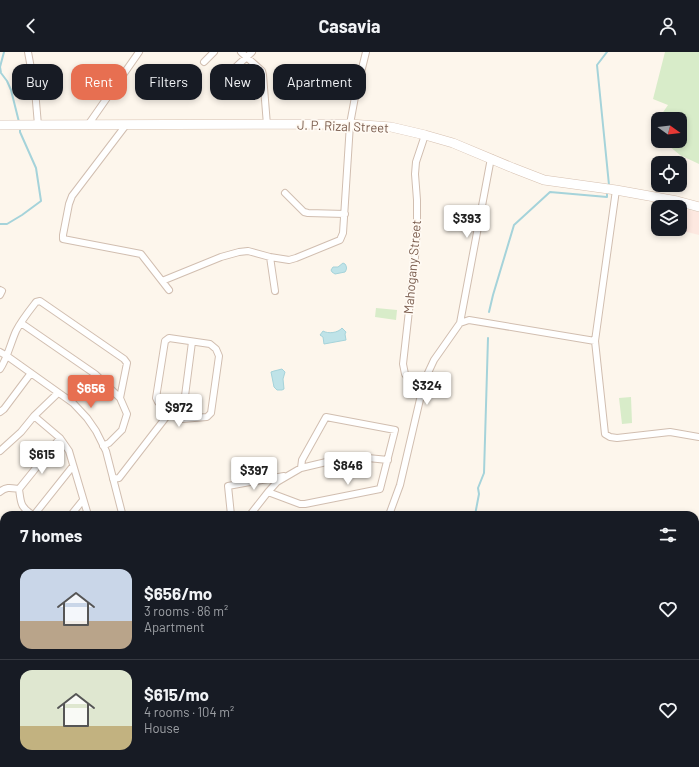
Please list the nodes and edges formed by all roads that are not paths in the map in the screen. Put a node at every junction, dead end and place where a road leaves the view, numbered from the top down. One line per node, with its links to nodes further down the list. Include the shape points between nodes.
1 (28, 52): 13 (street, via 35,90)
2 (139, 52): 14 (street)
3 (214, 52): 8 (street)
4 (241, 52): 7 (street)
5 (252, 52): 7 (street)
6 (366, 52): 11 (street)
7 (246, 58): 9 (street); 10 (street, via 262,71)
8 (204, 62)
9 (239, 64)
10 (267, 124): 11 (main road, J. P. Rizal Street); 15 (main road, J. P. Rizal Street)
11 (350, 124): 16 (main road, J. P. Rizal Street, via 392,127); 21 (street)
12 (0, 125): 13 (main road, J. P. Rizal Street)
13 (34, 125): 14 (main road, J. P. Rizal Street)
14 (88, 125): 15 (main road, J. P. Rizal Street)
15 (126, 125): 23 (street, via 72,196 68,204 63,239 141,254)
16 (425, 135): 17 (main road, J. P. Rizal Street); 37 (street, Mahogany Street, via 416,162 415,257 403,364 405,374)
17 (491, 158): 18 (main road, J. P. Rizal Street, via 544,180); 29 (street)
18 (616, 190): 20 (main road, J. P. Rizal Street); 30 (street)
19 (285, 193): 21 (street, via 304,212)
20 (699, 207)
21 (344, 214): 22 (street, via 340,240 289,260)
22 (270, 257): 23 (street, via 248,251 240,252); 26 (street)
23 (162, 280): 25 (street)
24 (0, 290): 27 (street)
25 (169, 290)
26 (275, 291)
27 (0, 295)
28 (21, 323): 33 (street); 38 (street, via 95,374); 38 (street, via 36,302 40,301 124,359 126,363)
29 (460, 323): 30 (street, via 470,320); 37 (street, via 434,360)
30 (595, 341): 43 (street, via 605,434 617,438 670,432)
31 (192, 342): 40 (street, via 169,338 165,341 156,398); 42 (street); 42 (street, via 210,344 219,356 211,413 208,417)
32 (0, 352): 33 (street)
33 (7, 356): 34 (street); 35 (street)
34 (0, 369)
35 (31, 373): 36 (street); 39 (street)
36 (58, 393): 41 (street); 45 (street, via 73,403 87,418)
37 (421, 395): 63 (street, via 400,485)
38 (120, 398): 45 (street, via 127,414 122,430)
39 (0, 412)
40 (170, 412): 42 (street); 51 (street, via 119,478)
41 (34, 416): 44 (street); 46 (street)
42 (182, 419)
43 (699, 437)
44 (60, 438): 48 (street, via 69,451); 52 (street)
45 (103, 446): 51 (street)
46 (0, 451)
47 (388, 460): 49 (street, via 345,458); 49 (street, via 395,430 326,417 302,460); 54 (street, via 380,489 305,504)
48 (73, 466): 55 (street); 57 (street)
49 (301, 468): 50 (street)
50 (288, 476): 54 (street, via 277,482); 61 (street, via 228,486)
51 (113, 479): 60 (street)
52 (19, 489): 53 (street, via 9,487); 56 (street)
53 (0, 492)
54 (268, 492): 62 (street)
55 (83, 500): 58 (street); 59 (street)
56 (27, 511)
57 (36, 511)
58 (73, 511)
59 (87, 511)
60 (121, 511)
61 (231, 511)
62 (253, 511)
63 (390, 511)

